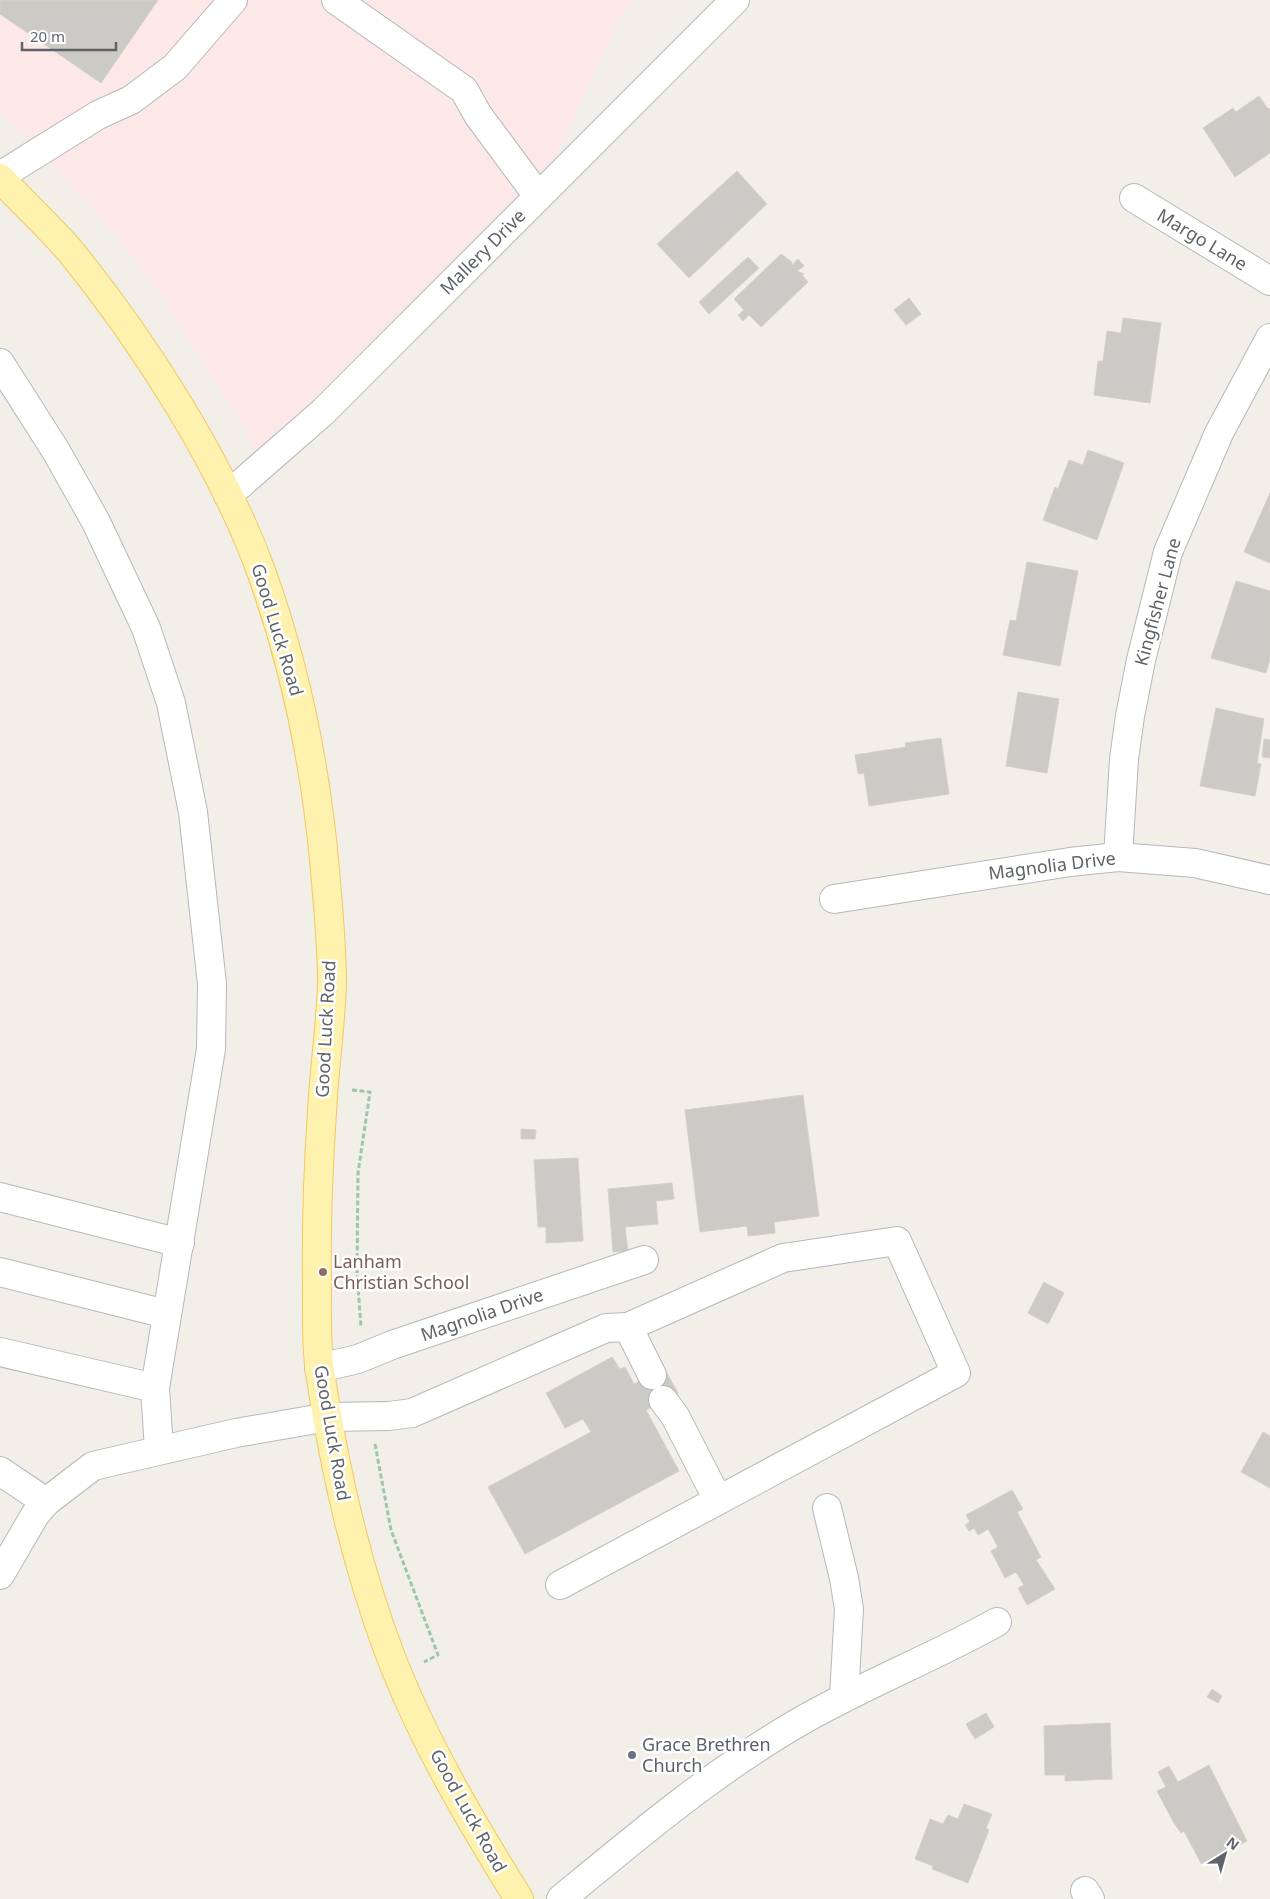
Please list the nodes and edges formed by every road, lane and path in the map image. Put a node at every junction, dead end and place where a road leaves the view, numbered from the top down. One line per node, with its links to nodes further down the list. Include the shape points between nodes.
1 (233, 0): 4 (street, via 175,67 131,100 98,115)
2 (336, 0): 5 (street, via 464,90 478,115)
3 (733, 1): 5 (street, Mallery Drive)
4 (0, 177): 10 (main road, Good Luck Road, via 69,250 141,346)
5 (538, 196): 10 (street, Mallery Drive, via 323,412)
6 (1134, 198): 7 (street, Margo Lane)
7 (1270, 282)
8 (1270, 338): 11 (street, Kingfisher Lane, via 1219,432 1168,552 1130,716)
9 (0, 364): 15 (street, via 96,522 146,628 181,745 193,812 207,933 212,1016 210,1049)
10 (228, 495): 21 (main road, Good Luck Road, via 260,569 296,684 320,806 332,981 317,1203)
11 (1118, 856): 12 (street, Magnolia Drive, via 1195,863); 13 (street, Magnolia Drive)
12 (1270, 880)
13 (834, 899)
14 (0, 1197): 15 (street)
15 (180, 1243): 18 (street)
16 (644, 1260): 21 (street, Magnolia Drive, via 358,1359)
17 (0, 1272): 18 (street)
18 (166, 1314): 23 (street)
19 (628, 1328): 22 (street); 25 (street, via 606,1328 412,1413); 28 (street, via 783,1258 897,1241 956,1373)
20 (0, 1352): 23 (street)
21 (319, 1368): 25 (main road, Good Luck Road)
22 (652, 1375)
23 (154, 1388): 26 (street)
24 (663, 1400): 28 (street, via 676,1416)
25 (328, 1417): 26 (street); 35 (main road, Good Luck Road, via 342,1497 362,1573 390,1654 419,1720 470,1820)
26 (159, 1450): 29 (street, via 93,1466)
27 (0, 1471): 29 (street)
28 (718, 1500): 32 (street)
29 (46, 1502): 31 (street)
30 (827, 1508): 34 (street, via 849,1610)
31 (0, 1574)
32 (560, 1585)
33 (997, 1622): 34 (street)
34 (844, 1696): 36 (street, via 721,1773)
35 (518, 1899)
36 (561, 1899)

